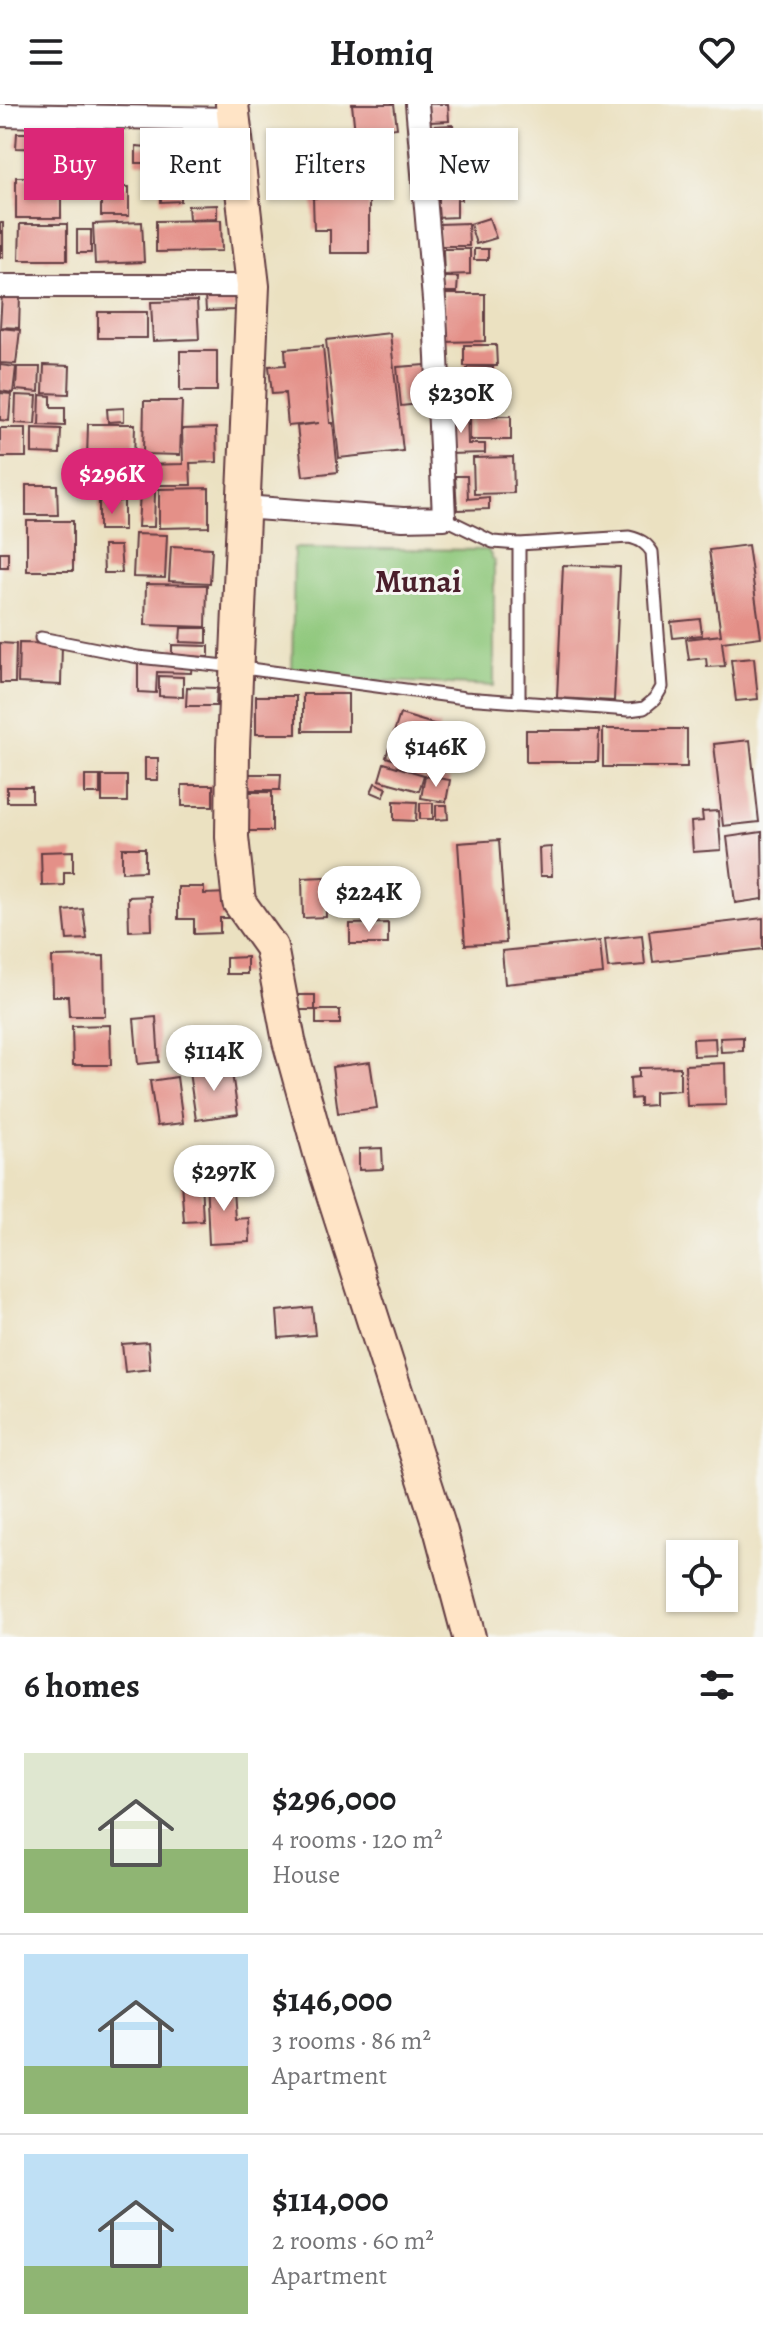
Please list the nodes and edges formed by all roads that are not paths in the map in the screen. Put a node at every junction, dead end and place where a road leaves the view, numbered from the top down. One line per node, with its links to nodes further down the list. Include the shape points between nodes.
1 (417, 104): 8 (street, via 435,311)
2 (67, 110): 3 (street); 4 (street)
3 (232, 112): 6 (main road)
4 (0, 115)
5 (0, 286): 6 (street)
6 (253, 286): 7 (main road)
7 (243, 507): 8 (street); 11 (main road)
8 (444, 518): 9 (lane, via 493,542)
9 (519, 544): 12 (lane); 12 (lane, via 629,537 647,544 652,552 662,687 644,708 629,710)
10 (41, 638): 11 (lane, via 138,657)
11 (236, 667): 12 (lane); 13 (main road, via 232,837 239,902 271,947 289,1041 321,1157 441,1532)
12 (519, 702)
13 (469, 1637)

